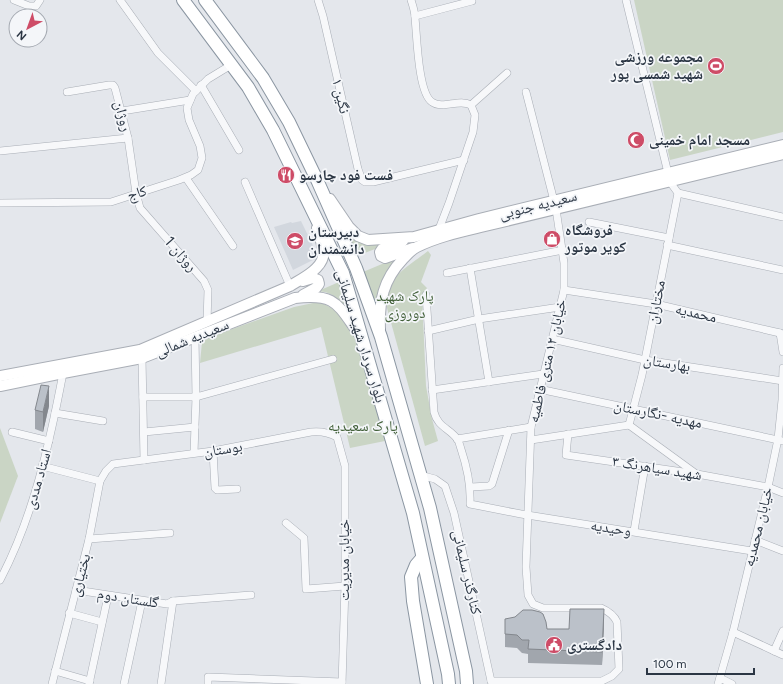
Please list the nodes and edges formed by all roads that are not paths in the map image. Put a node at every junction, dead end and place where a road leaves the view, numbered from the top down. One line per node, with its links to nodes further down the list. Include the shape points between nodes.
1 (14, 0): 2 (street, via 29,6 36,6)
2 (40, 0)
3 (120, 0): 14 (street, via 158,52)
4 (183, 0): 11 (highway, بلوار سردار شهید سلیمانی)
5 (205, 0): 29 (highway, بلوار سردار شهید سلیمانی, via 263,78 289,122)
6 (318, 0): 25 (street, نگین ۱, via 360,178 364,182 373,182)
7 (412, 0): 10 (street)
8 (626, 0): 26 (street)
9 (472, 1): 10 (street)
10 (415, 16): 18 (street, via 422,82 428,99 438,105)
11 (231, 64): 13 (street); 34 (highway, بلوار سردار شهید سلیمانی, via 273,130)
12 (506, 73): 18 (street)
13 (202, 85): 14 (street); 22 (street)
14 (196, 91): 17 (street)
15 (67, 92): 19 (street, روژان, via 113,86)
16 (526, 92): 33 (street, خیابان ۱۲ متری فاطمیه)
17 (190, 100): 19 (street); 27 (street, کاج, via 187,108 189,120 202,158 198,170)
18 (471, 105): 25 (street, via 475,112 474,125)
19 (122, 111): 20 (street, روژان)
20 (128, 138): 23 (street); 30 (street, روژان)
21 (783, 145): 26 (main road, سعیدیه جنوبی)
22 (239, 150)
23 (0, 151)
24 (783, 154): 26 (main road, سعیدیه جنوبی)
25 (464, 160): 37 (street)
26 (669, 177): 31 (street); 33 (main road, سعیدیه جنوبی)
27 (186, 178): 30 (street, کاج); 40 (street)
28 (245, 182): 45 (street)
29 (318, 182): 38 (main road, سعیدیه جنوبی, via 358,236 368,240); 56 (highway, بلوار سردار شهید سلیمانی, via 356,268)
30 (136, 193): 32 (street, کاج, via 111,202); 52 (street, روژان 1, via 140,208 204,281 208,290)
31 (678, 193): 35 (street); 39 (street, مختاران)
32 (0, 203)
33 (555, 205): 37 (main road, سعیدیه جنوبی); 38 (main road, سعیدیه جنوبی, via 446,236); 41 (street, خیابان ۱۲ متری فاطمیه)
34 (313, 213): 45 (main road, سعیدیه شمالی, via 323,256 311,272); 57 (highway, بلوار سردار شهید سلیمانی, via 343,273)
35 (783, 217)
36 (588, 222): 39 (street)
37 (439, 229): 38 (main road, سعیدیه جنوبی)
38 (415, 242): 56 (main road, سعیدیه جنوبی, via 394,270 382,292)
39 (668, 242): 43 (street); 49 (street, مختاران)
40 (233, 246)
41 (562, 250): 42 (street); 46 (street, خیابان ۱۲ متری فاطمیه)
42 (470, 268): 44 (street); 51 (street)
43 (783, 270)
44 (447, 273)
45 (290, 286): 48 (main road, via 313,278 318,282 316,288); 52 (main road, سعیدیه شمالی)
46 (564, 290): 49 (street, محمدیه); 50 (street, خیابان ۱۲ متری فاطمیه)
47 (426, 295): 53 (street)
48 (295, 298): 55 (main road, سعیدیه شمالی); 57 (main road, سعیدیه شمالی, via 319,296 331,300)
49 (656, 304): 54 (street, محمدیه); 62 (street, مختاران)
50 (560, 307): 51 (street); 58 (street, خیابان ۱۲ متری فاطمیه)
51 (479, 319): 53 (street); 68 (street)
52 (207, 322): 63 (main road, سعیدیه شمالی, via 140,350)
53 (428, 331): 71 (street)
54 (782, 332): 59 (street)
55 (196, 337): 60 (main road, سعیدیه شمالی); 73 (street)
56 (381, 337): 97 (highway, بلوار سردار شهید سلیمانی)
57 (363, 339): 111 (highway, بلوار سردار شهید سلیمانی, via 413,513)
58 (552, 340): 62 (street, بهارستان); 65 (street, خیابان ۱۲ متری فاطمیه)
59 (783, 352)
60 (142, 358): 63 (main road, سعیدیه شمالی); 72 (street)
61 (333, 359): 73 (street)
62 (645, 360): 67 (street, بهارستان); 75 (street, مختاران)
63 (62, 368): 66 (main road, سعیدیه شمالی); 69 (main road, سعیدیه شمالی); 76 (street, استاد مددی)
64 (783, 368): 67 (street, خیابان محمدیه)
65 (543, 374): 68 (street); 70 (street, خیابان ۱۲ متری فاطمیه)
66 (0, 376)
67 (783, 381): 74 (street, خیابان محمدیه)
68 (489, 382): 71 (street)
69 (0, 386)
70 (539, 389): 75 (street, مهدیه -نگارستان); 80 (street, خیابان ۱۲ متری فاطمیه)
71 (432, 390): 86 (street, via 435,417 440,425)
72 (143, 397): 73 (street); 83 (street)
73 (196, 397): 79 (street)
74 (783, 400): 88 (street, خیابان محمدیه)
75 (634, 409): 78 (street, مختاران); 88 (street, مهدیه -نگارستان)
76 (55, 413): 77 (street); 89 (street, استاد مددی)
77 (103, 421)
78 (629, 425): 84 (street); 96 (street)
79 (195, 427): 83 (street); 91 (street)
80 (531, 427): 81 (street); 87 (street, خیابان ۱۲ متری فاطمیه)
81 (509, 430): 86 (street); 99 (street, via 492,484)
82 (12, 432): 89 (street)
83 (144, 432): 92 (street)
84 (568, 434): 87 (street); 94 (street, شهید سیاهرنگ ۳, via 566,455)
85 (337, 437): 90 (street, بوستان, via 326,432 311,432); 113 (street, خیابان مدیریت, via 345,466)
86 (457, 439): 99 (street)
87 (531, 440): 103 (street, خیابان ۱۲ متری فاطمیه)
88 (780, 440): 100 (street, خیابان محمدیه)
89 (49, 441): 93 (street, استاد مددی)
90 (213, 451): 91 (street, بوستان); 101 (street, via 215,488)
91 (194, 453): 92 (street, بوستان)
92 (144, 460): 95 (street, بوستان, via 113,464)
93 (42, 466): 98 (street); 112 (street, استاد مددی, via 24,526)
94 (645, 466): 96 (street, شهید سیاهرنگ ۳); 105 (street)
95 (109, 467): 98 (street, بختیاری)
96 (697, 474): 100 (street, شهید سیاهرنگ ۳)
97 (420, 475): 119 (highway, بلوار سردار شهید سلیمانی, via 430,508); 134 (street, کنارگذر سلیمانی, via 435,479 445,486 454,513)
98 (100, 481): 107 (street, بختیاری)
99 (471, 487): 103 (street, وحیدیه, via 470,504)
100 (768, 487): 102 (street, شهید سیاهرنگ ۳); 108 (street, خیابان محمدیه)
101 (237, 489)
102 (783, 493)
103 (529, 515): 105 (street, وحیدیه); 134 (street, خیابان ۱۲ متری فاطمیه, via 526,567 528,595 533,604 543,608 601,608 608,611 617,622 619,669 602,681)
104 (286, 522): 113 (street, via 304,538 306,589)
105 (634, 531): 109 (street, وحیدیه)
106 (170, 533): 107 (street)
107 (89, 539): 114 (street, بختیاری)
108 (755, 540): 109 (street, خیابان محمدیه); 110 (street)
109 (752, 551): 123 (street, خیابان محمدیه)
110 (783, 551)
111 (422, 558): 121 (highway, بلوار سردار شهید سلیمانی); 138 (highway, via 411,577)
112 (0, 580)
113 (345, 586): 133 (street, خیابان مدیریت)
114 (76, 590): 116 (street, گلستان دوم); 120 (street, بختیاری)
115 (251, 595): 118 (street, گلستان دوم)
116 (108, 596): 117 (street, گلستان دوم); 122 (street)
117 (142, 601): 118 (street, گلستان دوم, via 168,604); 136 (street)
118 (173, 601): 137 (street)
119 (452, 608): 121 (highway, via 445,616); 125 (highway, بلوار سردار شهید سلیمانی)
120 (70, 613): 122 (street); 129 (street, بختیاری)
121 (435, 613): 127 (highway, بلوار سردار شهید سلیمانی)
122 (102, 622): 132 (street)
123 (733, 632): 126 (street); 131 (street, خیابان محمدیه)
124 (783, 633): 126 (street)
125 (460, 644): 127 (highway, via 454,641); 140 (highway, بلوار سردار شهید سلیمانی)
126 (774, 651): 128 (street)
127 (444, 653): 139 (highway, بلوار سردار شهید سلیمانی)
128 (783, 655)
129 (55, 671): 132 (street); 135 (street, بختیاری)
130 (208, 681): 133 (street)
131 (719, 681): 141 (street)
132 (89, 683)
133 (342, 683)
134 (490, 683)
135 (52, 684)
136 (124, 684)
137 (161, 684)
138 (427, 684)
139 (449, 684)
140 (467, 684)
141 (732, 684)

